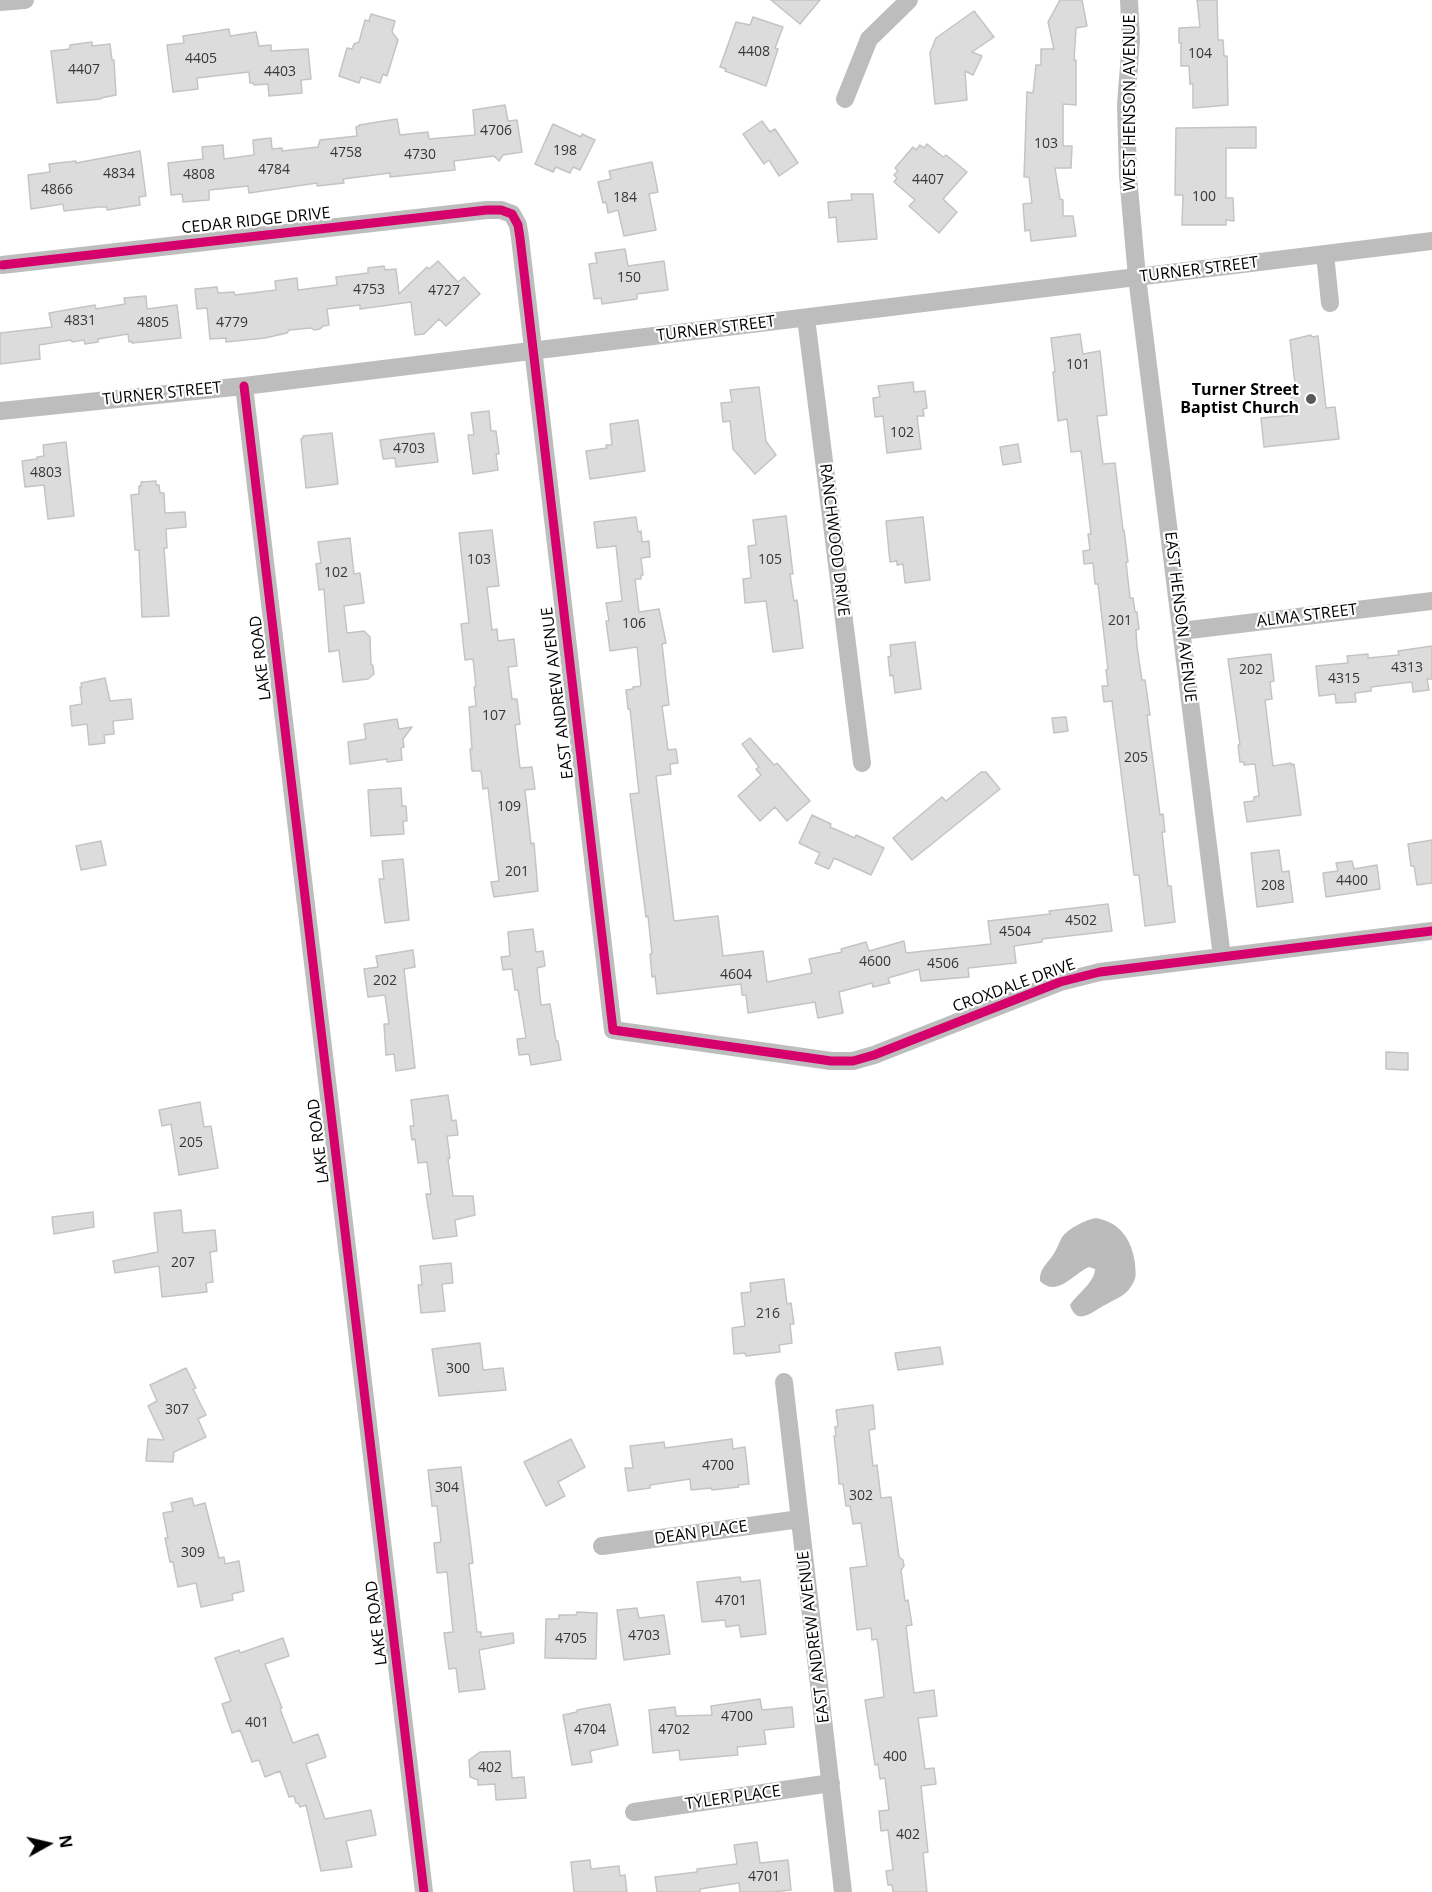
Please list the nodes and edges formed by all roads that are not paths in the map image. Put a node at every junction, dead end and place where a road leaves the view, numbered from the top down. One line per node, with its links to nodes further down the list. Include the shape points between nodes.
1 (25, 0): 4 (street)
2 (909, 0): 5 (street, via 869,39)
3 (1129, 0): 10 (street, WEST HENSON AVENUE, via 1128,177)
4 (0, 3)
5 (845, 99)
6 (512, 214): 9 (street, CEDAR RIDGE DRIVE, via 487,210); 13 (street, EAST ANDREW AVENUE, via 520,238)
7 (1432, 241): 8 (street, TURNER STREET)
8 (1325, 254): 10 (street, TURNER STREET); 11 (street)
9 (2, 265)
10 (1137, 277): 12 (street, TURNER STREET); 17 (street, EAST HENSON AVENUE)
11 (1330, 303)
12 (806, 318): 13 (street, TURNER STREET); 18 (street, RANCHWOOD DRIVE)
13 (532, 352): 14 (street, TURNER STREET); 21 (street, EAST ANDREW AVENUE)
14 (244, 386): 15 (street, TURNER STREET); 27 (street, LAKE ROAD)
15 (0, 411)
16 (1432, 601): 17 (street, ALMA STREET)
17 (1181, 631): 20 (street, EAST HENSON AVENUE)
18 (862, 763)
19 (1432, 931): 20 (street, CROXDALE DRIVE)
20 (1222, 957): 21 (street, CROXDALE DRIVE, via 1100,972 1060,982 853,1061)
21 (613, 1030)
22 (784, 1382): 23 (street, EAST ANDREW AVENUE)
23 (800, 1519): 24 (street, DEAN PLACE); 25 (street, EAST ANDREW AVENUE)
24 (602, 1546)
25 (831, 1783): 26 (street, TYLER PLACE); 28 (street, EAST ANDREW AVENUE)
26 (634, 1812)
27 (424, 1892)
28 (843, 1892)

